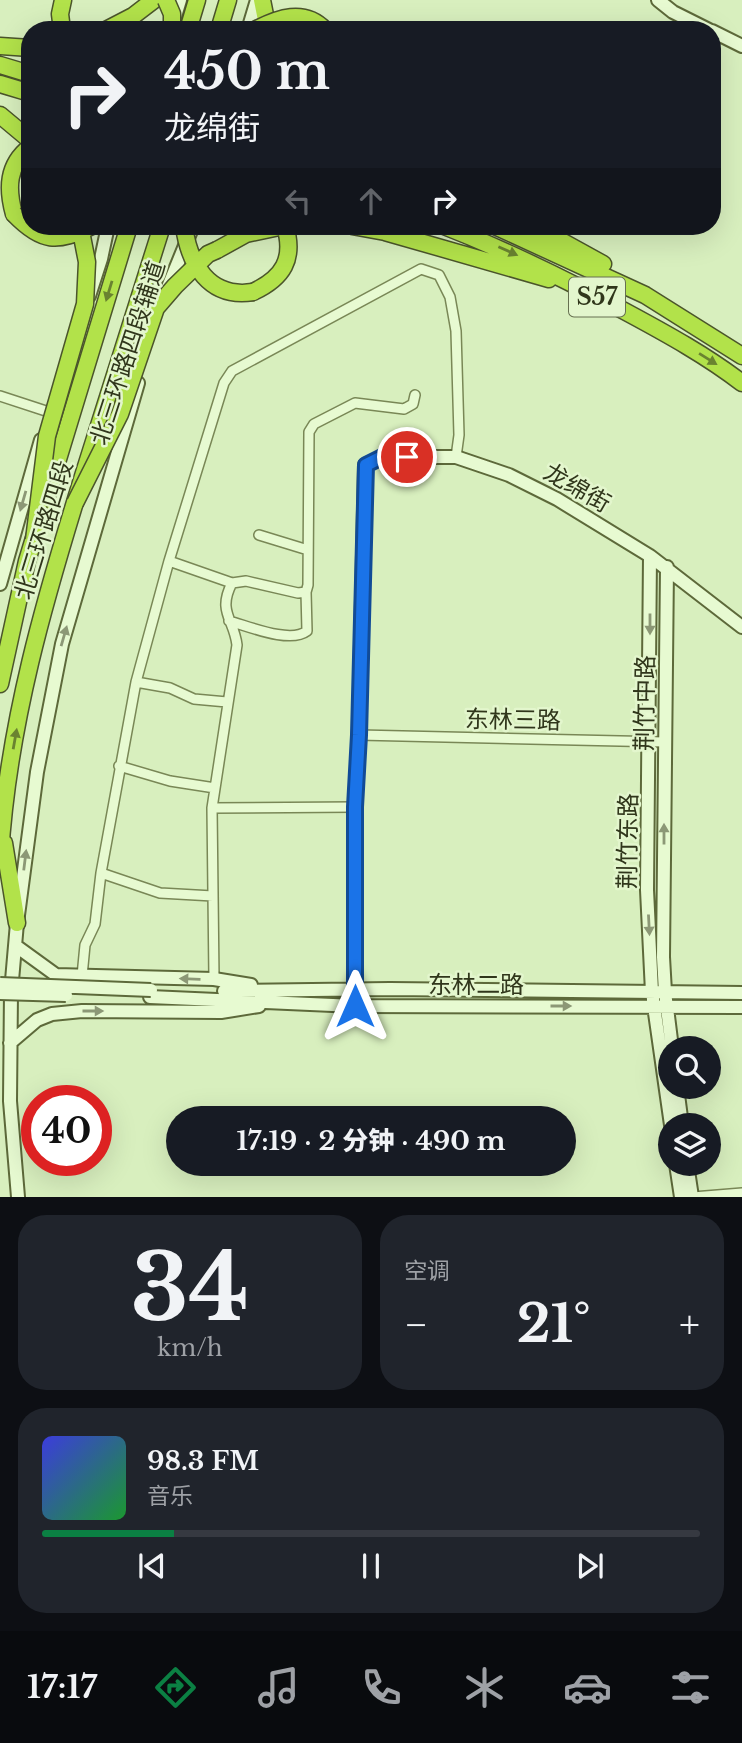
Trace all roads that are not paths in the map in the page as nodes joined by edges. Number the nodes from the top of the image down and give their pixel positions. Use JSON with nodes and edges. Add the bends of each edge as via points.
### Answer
{"nodes":[{"id":1,"x":63,"y":0,"type":"edge"},
{"id":2,"x":154,"y":0,"type":"edge"},
{"id":3,"x":166,"y":0,"type":"edge"},
{"id":4,"x":180,"y":0,"type":"edge"},
{"id":5,"x":197,"y":0,"type":"edge"},
{"id":6,"x":228,"y":0,"type":"edge"},
{"id":7,"x":257,"y":0,"type":"edge"},
{"id":8,"x":262,"y":0,"type":"edge"},
{"id":9,"x":658,"y":0,"type":"edge"},
{"id":10,"x":61,"y":21,"type":"edge"},
{"id":11,"x":124,"y":21,"type":"edge"},
{"id":12,"x":172,"y":21,"type":"edge"},
{"id":13,"x":174,"y":21,"type":"edge"},
{"id":14,"x":191,"y":21,"type":"edge"},
{"id":15,"x":222,"y":21,"type":"edge"},
{"id":16,"x":251,"y":21,"type":"edge"},
{"id":17,"x":266,"y":21,"type":"edge"},
{"id":18,"x":277,"y":21,"type":"edge"},
{"id":19,"x":306,"y":21,"type":"edge"},
{"id":20,"x":691,"y":21,"type":"edge"},
{"id":21,"x":721,"y":36,"type":"edge"},
{"id":22,"x":0,"y":46,"type":"edge"},
{"id":23,"x":742,"y":46,"type":"edge"},
{"id":24,"x":21,"y":47,"type":"edge"},
{"id":25,"x":0,"y":65,"type":"edge"},
{"id":26,"x":21,"y":71,"type":"edge"},
{"id":27,"x":0,"y":84,"type":"edge"},
{"id":28,"x":21,"y":90,"type":"edge"},
{"id":29,"x":0,"y":115,"type":"edge"},
{"id":30,"x":21,"y":132,"type":"edge"},
{"id":31,"x":21,"y":158,"type":"edge"},
{"id":32,"x":21,"y":221,"type":"edge"},
{"id":33,"x":43,"y":235,"type":"edge"},
{"id":34,"x":72,"y":235,"type":"edge"},
{"id":35,"x":82,"y":235,"type":"edge"},
{"id":36,"x":106,"y":235,"type":"edge"},
{"id":37,"x":126,"y":235,"type":"edge"},
{"id":38,"x":159,"y":235,"type":"edge"},
{"id":39,"x":185,"y":235,"type":"edge"},
{"id":40,"x":189,"y":235,"type":"edge"},
{"id":41,"x":243,"y":235,"type":"edge"},
{"id":42,"x":287,"y":235,"type":"edge"},
{"id":43,"x":394,"y":235,"type":"edge"},
{"id":44,"x":467,"y":235,"type":"edge"},
{"id":45,"x":515,"y":235,"type":"edge"},
{"id":46,"x":550,"y":235,"type":"edge"},
{"id":47,"x":585,"y":290,"type":"junction"},
{"id":48,"x":645,"y":295,"type":"junction"},
{"id":49,"x":742,"y":356,"type":"edge"},
{"id":50,"x":742,"y":383,"type":"edge"},
{"id":51,"x":415,"y":395,"type":"dead end"},
{"id":52,"x":0,"y":396,"type":"edge"},
{"id":53,"x":49,"y":412,"type":"junction"},
{"id":54,"x":456,"y":457,"type":"junction"},
{"id":55,"x":75,"y":503,"type":"junction"},
{"id":56,"x":259,"y":535,"type":"dead end"},
{"id":57,"x":34,"y":540,"type":"junction"},
{"id":58,"x":308,"y":550,"type":"junction"},
{"id":59,"x":650,"y":556,"type":"junction"},
{"id":60,"x":169,"y":561,"type":"junction"},
{"id":61,"x":667,"y":567,"type":"junction"},
{"id":62,"x":232,"y":583,"type":"junction"},
{"id":63,"x":0,"y":584,"type":"edge"},
{"id":64,"x":306,"y":592,"type":"junction"},
{"id":65,"x":229,"y":621,"type":"junction"},
{"id":66,"x":742,"y":627,"type":"edge"},
{"id":67,"x":136,"y":682,"type":"junction"},
{"id":68,"x":0,"y":684,"type":"edge"},
{"id":69,"x":227,"y":702,"type":"junction"},
{"id":70,"x":359,"y":735,"type":"junction"},
{"id":71,"x":650,"y":742,"type":"junction"},
{"id":72,"x":665,"y":742,"type":"junction"},
{"id":73,"x":119,"y":766,"type":"junction"},
{"id":74,"x":215,"y":788,"type":"junction"},
{"id":75,"x":355,"y":807,"type":"junction"},
{"id":76,"x":212,"y":808,"type":"junction"},
{"id":77,"x":2,"y":827,"type":"junction"},
{"id":78,"x":0,"y":855,"type":"edge"},
{"id":79,"x":101,"y":873,"type":"junction"},
{"id":80,"x":214,"y":896,"type":"junction"},
{"id":81,"x":17,"y":923,"type":"junction"},
{"id":82,"x":16,"y":946,"type":"junction"},
{"id":83,"x":56,"y":975,"type":"junction"},
{"id":84,"x":82,"y":976,"type":"junction"},
{"id":85,"x":214,"y":979,"type":"junction"},
{"id":86,"x":0,"y":984,"type":"edge"},
{"id":87,"x":355,"y":989,"type":"junction"},
{"id":88,"x":658,"y":992,"type":"junction"},
{"id":89,"x":0,"y":993,"type":"edge"},
{"id":90,"x":150,"y":993,"type":"junction"},
{"id":91,"x":742,"y":993,"type":"edge"},
{"id":92,"x":284,"y":996,"type":"junction"},
{"id":93,"x":355,"y":1006,"type":"junction"},
{"id":94,"x":660,"y":1006,"type":"junction"},
{"id":95,"x":742,"y":1007,"type":"edge"},
{"id":96,"x":52,"y":1014,"type":"junction"},
{"id":97,"x":669,"y":1036,"type":"edge"},
{"id":98,"x":10,"y":1043,"type":"junction"},
{"id":99,"x":670,"y":1113,"type":"edge"},
{"id":100,"x":678,"y":1176,"type":"edge"},
{"id":101,"x":689,"y":1176,"type":"edge"},
{"id":102,"x":742,"y":1194,"type":"edge"},
{"id":103,"x":18,"y":1197,"type":"edge"},
{"id":104,"x":681,"y":1197,"type":"edge"},
{"id":105,"x":692,"y":1197,"type":"edge"}],
"edges":[{"from":1,"to":10,"type":"highway"},
{"from":2,"to":11,"type":"highway"},
{"from":3,"to":12,"type":"highway","bridge":true},
{"from":4,"to":13,"type":"main road"},
{"from":5,"to":14,"type":"highway"},
{"from":6,"to":15,"type":"highway"},
{"from":7,"to":16,"type":"main road"},
{"from":8,"to":17,"type":"highway"},
{"from":9,"to":20,"type":"main road"},
{"from":18,"to":19,"type":"highway","bridge":true,"via":[[289,16]]},
{"from":21,"to":23,"type":"main road"},
{"from":22,"to":24,"type":"highway"},
{"from":25,"to":26,"type":"highway"},
{"from":27,"to":28,"type":"highway"},
{"from":29,"to":30,"type":"highway"},
{"from":31,"to":32,"type":"highway","bridge":true,"via":[[9,178],[9,198]]},
{"from":33,"to":34,"type":"highway","bridge":true},
{"from":35,"to":57,"type":"highway","bridge":true,"via":[[87,262],[85,304],[47,436]]},
{"from":36,"to":53,"type":"main road"},
{"from":37,"to":57,"type":"highway","name":"北三环路四段","one_way":true,"bridge":true},
{"from":38,"to":55,"type":"highway","name":"北三环路四段","bridge":true},
{"from":39,"to":42,"type":"highway","bridge":true,"via":[[204,279],[238,294],[267,285],[281,272],[289,255]]},
{"from":81,"to":40,"type":"main road","name":"北三环路四段辅道","one_way":true,"via":[[37,772],[62,644],[166,293]]},
{"from":41,"to":55,"type":"highway","bridge":true,"via":[[208,254],[156,309],[120,414]]},
{"from":43,"to":47,"type":"highway"},
{"from":44,"to":47,"type":"highway","number":"S57","one_way":true},
{"from":45,"to":48,"type":"highway","number":"S57"},
{"from":46,"to":48,"type":"highway"},
{"from":47,"to":50,"type":"highway","number":"S57","one_way":true,"via":[[673,338]]},
{"from":48,"to":49,"type":"highway","number":"S57"},
{"from":51,"to":58,"type":"street","via":[[413,404],[404,409],[355,403],[314,424],[309,432]]},
{"from":52,"to":53,"type":"street"},
{"from":53,"to":63,"type":"main road","one_way":true},
{"from":54,"to":59,"type":"main road","name":"龙绵街","via":[[557,499]]},
{"from":54,"to":60,"type":"street","via":[[456,344],[450,297],[439,275],[421,269],[232,371],[223,383]]},
{"from":54,"to":70,"type":"main road","name":"龙绵街","via":[[382,457],[366,465]]},
{"from":77,"to":55,"type":"highway","name":"北三环路四段","one_way":true,"via":[[29,668]]},
{"from":56,"to":58,"type":"street"},
{"from":57,"to":68,"type":"highway","name":"北三环路四段"},
{"from":58,"to":64,"type":"street"},
{"from":59,"to":61,"type":"main road","name":"龙绵街"},
{"from":59,"to":71,"type":"main road","name":"荆竹东路","one_way":true},
{"from":60,"to":62,"type":"street"},
{"from":60,"to":67,"type":"street"},
{"from":61,"to":66,"type":"main road","name":"龙绵街"},
{"from":61,"to":72,"type":"main road","name":"荆竹中路"},
{"from":62,"to":64,"type":"street","via":[[246,581]]},
{"from":62,"to":65,"type":"street","via":[[226,611]]},
{"from":64,"to":65,"type":"street","via":[[306,631],[300,636]]},
{"from":65,"to":69,"type":"street","via":[[237,645]]},
{"from":67,"to":69,"type":"street"},
{"from":67,"to":73,"type":"street"},
{"from":69,"to":74,"type":"street"},
{"from":70,"to":71,"type":"street","name":"东林三路"},
{"from":70,"to":75,"type":"main road"},
{"from":71,"to":72,"type":"street","name":"东林三路"},
{"from":71,"to":88,"type":"main road","name":"荆竹东路","one_way":true,"via":[[648,890]]},
{"from":88,"to":72,"type":"main road","name":"荆竹中路","one_way":true},
{"from":73,"to":74,"type":"street","via":[[170,782]]},
{"from":73,"to":79,"type":"street"},
{"from":74,"to":76,"type":"street"},
{"from":75,"to":76,"type":"street"},
{"from":75,"to":87,"type":"main road"},
{"from":76,"to":80,"type":"street"},
{"from":77,"to":78,"type":"highway","name":"北三环路四段"},
{"from":77,"to":81,"type":"highway"},
{"from":79,"to":80,"type":"street","via":[[160,893]]},
{"from":79,"to":84,"type":"street"},
{"from":80,"to":85,"type":"street"},
{"from":81,"to":82,"type":"main road","name":"北三环路四段辅道"},
{"from":82,"to":83,"type":"main road"},
{"from":82,"to":98,"type":"main road","name":"北三环路四段辅道"},
{"from":83,"to":84,"type":"main road"},
{"from":83,"to":96,"type":"main road","via":[[43,991],[44,1007]]},
{"from":85,"to":84,"type":"main road","one_way":true},
{"from":85,"to":92,"type":"main road"},
{"from":86,"to":90,"type":"main road","name":"东林二路","bridge":true},
{"from":87,"to":88,"type":"main road","name":"东林二路"},
{"from":87,"to":92,"type":"main road","name":"东林二路"},
{"from":87,"to":93,"type":"main road"},
{"from":88,"to":91,"type":"main road","name":"东林二路"},
{"from":88,"to":94,"type":"main road","name":"荆竹东路"},
{"from":89,"to":90,"type":"main road","name":"东林二路","bridge":true},
{"from":90,"to":92,"type":"main road","name":"东林二路"},
{"from":92,"to":93,"type":"main road","name":"东林二路"},
{"from":96,"to":92,"type":"main road","one_way":true,"via":[[221,1012]]},
{"from":93,"to":94,"type":"main road","name":"东林二路","one_way":true},
{"from":94,"to":95,"type":"main road","name":"东林二路"},
{"from":94,"to":97,"type":"main road"},
{"from":94,"to":99,"type":"main road","name":"荆竹东路"},
{"from":96,"to":98,"type":"main road","via":[[37,1020]]},
{"from":98,"to":103,"type":"main road","name":"北三环路四段辅道"},
{"from":100,"to":104,"type":"main road"},
{"from":101,"to":105,"type":"main road"},
{"from":102,"to":105,"type":"street"}]}
